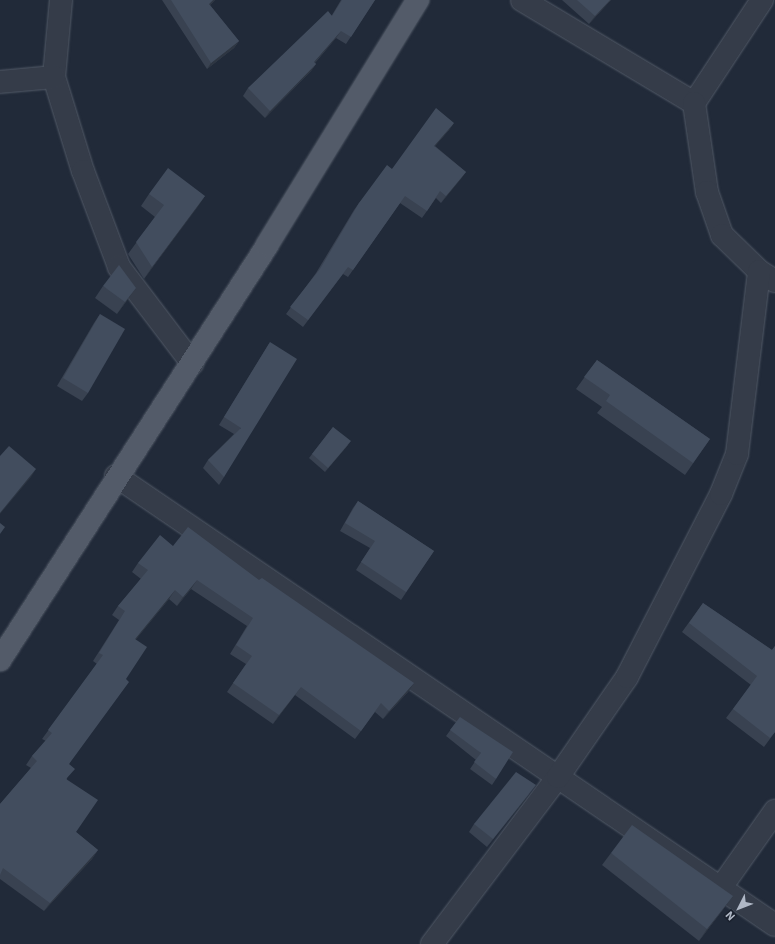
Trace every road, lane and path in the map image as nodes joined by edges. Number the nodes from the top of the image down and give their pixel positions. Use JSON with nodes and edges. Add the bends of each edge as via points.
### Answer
{"nodes":[{"id":1,"x":60,"y":0,"type":"edge"},
{"id":2,"x":418,"y":0,"type":"edge"},
{"id":3,"x":522,"y":0,"type":"edge"},
{"id":4,"x":765,"y":6,"type":"edge"},
{"id":5,"x":54,"y":77,"type":"junction"},
{"id":6,"x":0,"y":82,"type":"edge"},
{"id":7,"x":694,"y":103,"type":"junction"},
{"id":8,"x":767,"y":276,"type":"edge"},
{"id":9,"x":192,"y":363,"type":"junction"},
{"id":10,"x":116,"y":476,"type":"junction"},
{"id":11,"x":2,"y":654,"type":"edge"},
{"id":12,"x":558,"y":777,"type":"junction"},
{"id":13,"x":775,"y":810,"type":"edge"},
{"id":14,"x":722,"y":886,"type":"junction"},
{"id":15,"x":775,"y":925,"type":"edge"},
{"id":16,"x":432,"y":944,"type":"edge"}],
"edges":[{"from":1,"to":5,"type":"street"},
{"from":2,"to":9,"type":"main road"},
{"from":3,"to":7,"type":"street"},
{"from":4,"to":7,"type":"street"},
{"from":5,"to":6,"type":"street"},
{"from":5,"to":9,"type":"street","via":[[83,171],[118,267]]},
{"from":7,"to":8,"type":"street","via":[[707,192],[722,235]]},
{"from":8,"to":12,"type":"street","via":[[737,454],[724,487],[627,677]]},
{"from":9,"to":10,"type":"main road"},
{"from":10,"to":11,"type":"main road"},
{"from":10,"to":12,"type":"street"},
{"from":12,"to":14,"type":"street"},
{"from":12,"to":16,"type":"street"},
{"from":13,"to":14,"type":"street"},
{"from":14,"to":15,"type":"street"}]}
